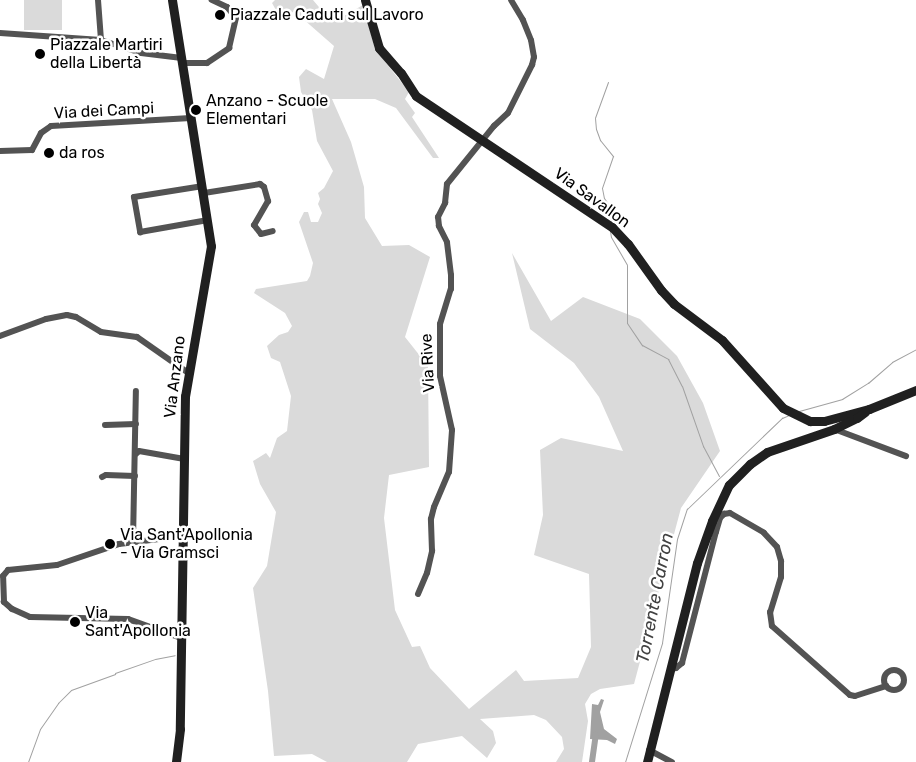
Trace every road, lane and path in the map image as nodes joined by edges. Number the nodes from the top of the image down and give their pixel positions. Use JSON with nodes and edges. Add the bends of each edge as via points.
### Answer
{"nodes":[{"id":1,"x":98,"y":0,"type":"edge"},
{"id":2,"x":172,"y":0,"type":"edge"},
{"id":3,"x":212,"y":0,"type":"edge"},
{"id":4,"x":365,"y":0,"type":"edge"},
{"id":5,"x":511,"y":0,"type":"edge"},
{"id":6,"x":0,"y":33,"type":"edge"},
{"id":7,"x":101,"y":40,"type":"junction"},
{"id":8,"x":182,"y":60,"type":"junction"},
{"id":9,"x":191,"y":118,"type":"junction"},
{"id":10,"x":482,"y":141,"type":"junction"},
{"id":11,"x":0,"y":151,"type":"edge"},
{"id":12,"x":203,"y":189,"type":"junction"},
{"id":13,"x":208,"y":220,"type":"junction"},
{"id":14,"x":273,"y":231,"type":"dead end"},
{"id":15,"x":0,"y":336,"type":"edge"},
{"id":16,"x":188,"y":372,"type":"junction"},
{"id":17,"x":916,"y":390,"type":"edge"},
{"id":18,"x":136,"y":391,"type":"dead end"},
{"id":19,"x":869,"y":409,"type":"junction"},
{"id":20,"x":136,"y":424,"type":"junction"},
{"id":21,"x":105,"y":425,"type":"dead end"},
{"id":22,"x":834,"y":429,"type":"junction"},
{"id":23,"x":136,"y":454,"type":"junction"},
{"id":24,"x":906,"y":456,"type":"dead end"},
{"id":25,"x":184,"y":459,"type":"junction"},
{"id":26,"x":135,"y":476,"type":"junction"},
{"id":27,"x":102,"y":477,"type":"dead end"},
{"id":28,"x":712,"y":530,"type":"junction"},
{"id":29,"x":183,"y":536,"type":"junction"},
{"id":30,"x":133,"y":541,"type":"junction"},
{"id":31,"x":2,"y":571,"type":"edge"},
{"id":32,"x":418,"y":594,"type":"dead end"},
{"id":33,"x":2,"y":603,"type":"edge"},
{"id":34,"x":181,"y":638,"type":"junction"},
{"id":35,"x":886,"y":686,"type":"dead end"},
{"id":36,"x":649,"y":750,"type":"junction"},
{"id":37,"x":176,"y":762,"type":"edge"},
{"id":38,"x":647,"y":762,"type":"edge"},
{"id":39,"x":672,"y":762,"type":"edge"}],
"edges":[{"from":1,"to":7,"type":"street"},
{"from":2,"to":8,"type":"main road","name":"Via Anzano"},
{"from":3,"to":8,"type":"street","via":[[227,7],[236,18],[229,48],[207,63]]},
{"from":4,"to":10,"type":"main road","name":"Via Savallon","via":[[379,48],[416,96]]},
{"from":5,"to":10,"type":"street","name":"Via Rive","via":[[523,20],[534,57],[508,113]]},
{"from":6,"to":7,"type":"street"},
{"from":7,"to":8,"type":"street","via":[[141,54]]},
{"from":8,"to":9,"type":"main road","name":"Via Anzano"},
{"from":9,"to":11,"type":"street","name":"Via dei Campi","via":[[51,126],[41,133],[32,150]]},
{"from":9,"to":12,"type":"main road","name":"Via Anzano"},
{"from":10,"to":19,"type":"main road","name":"Via Savallon","via":[[610,226],[674,304],[722,340],[782,408],[810,421],[824,421]]},
{"from":10,"to":32,"type":"street","name":"Via Rive","via":[[447,184],[438,217],[447,242],[451,275],[449,298],[440,324],[440,376],[452,430],[449,472],[434,507],[432,550]]},
{"from":12,"to":13,"type":"main road","name":"Via Anzano"},
{"from":12,"to":13,"type":"street","via":[[134,197],[140,232]]},
{"from":12,"to":14,"type":"street","via":[[264,186],[268,202],[254,225],[261,234]]},
{"from":13,"to":16,"type":"main road","name":"Via Anzano","via":[[211,257]]},
{"from":15,"to":16,"type":"street","via":[[67,315],[101,332],[137,338]]},
{"from":16,"to":25,"type":"main road","name":"Via Anzano"},
{"from":17,"to":19,"type":"main road"},
{"from":18,"to":20,"type":"street"},
{"from":19,"to":22,"type":"main road"},
{"from":20,"to":21,"type":"street"},
{"from":20,"to":23,"type":"street"},
{"from":22,"to":24,"type":"street"},
{"from":22,"to":28,"type":"main road","via":[[767,452],[750,464],[729,485]]},
{"from":23,"to":25,"type":"street","via":[[139,451]]},
{"from":23,"to":26,"type":"street"},
{"from":25,"to":29,"type":"main road","name":"Via Anzano"},
{"from":26,"to":27,"type":"street"},
{"from":26,"to":30,"type":"street"},
{"from":28,"to":35,"type":"street","via":[[724,514],[730,513],[764,533],[777,547],[781,560],[781,577],[770,612],[772,626],[850,695]]},
{"from":28,"to":36,"type":"main road","via":[[697,563]]},
{"from":29,"to":30,"type":"street"},
{"from":29,"to":34,"type":"main road","name":"Via Anzano"},
{"from":30,"to":31,"type":"street","via":[[57,565]]},
{"from":31,"to":33,"type":"street"},
{"from":33,"to":34,"type":"street","via":[[36,619],[128,619]]},
{"from":34,"to":37,"type":"main road","name":"Via Anzano","via":[[180,728]]},
{"from":36,"to":38,"type":"main road"},
{"from":36,"to":39,"type":"street"}]}
